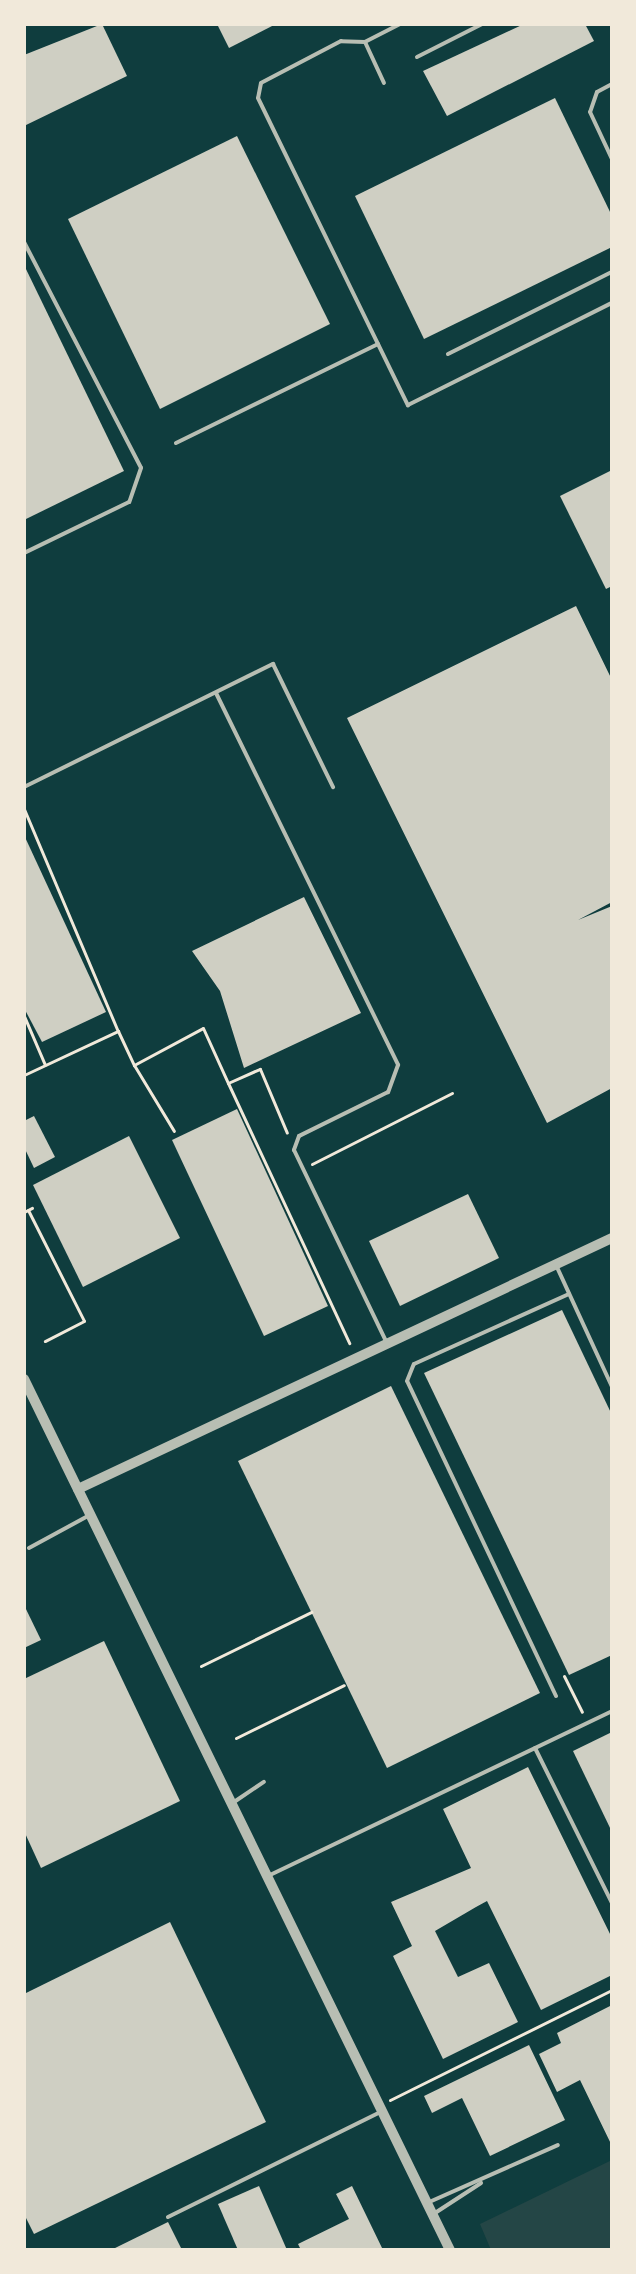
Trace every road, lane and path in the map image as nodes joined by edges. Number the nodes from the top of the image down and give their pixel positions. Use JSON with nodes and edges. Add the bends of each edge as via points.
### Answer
{"nodes":[{"id":1,"x":400,"y":24,"type":"edge"},
{"id":2,"x":482,"y":24,"type":"edge"},
{"id":3,"x":365,"y":42,"type":"junction"},
{"id":4,"x":417,"y":57,"type":"dead end"},
{"id":5,"x":384,"y":83,"type":"dead end"},
{"id":6,"x":612,"y":84,"type":"edge"},
{"id":7,"x":612,"y":159,"type":"edge"},
{"id":8,"x":24,"y":242,"type":"edge"},
{"id":9,"x":612,"y":272,"type":"edge"},
{"id":10,"x":612,"y":303,"type":"edge"},
{"id":11,"x":378,"y":344,"type":"junction"},
{"id":12,"x":448,"y":354,"type":"dead end"},
{"id":13,"x":176,"y":443,"type":"dead end"},
{"id":14,"x":24,"y":553,"type":"edge"},
{"id":15,"x":216,"y":693,"type":"junction"},
{"id":16,"x":24,"y":787,"type":"edge"},
{"id":17,"x":333,"y":787,"type":"dead end"},
{"id":18,"x":24,"y":809,"type":"edge"},
{"id":19,"x":24,"y":1016,"type":"edge"},
{"id":20,"x":118,"y":1031,"type":"junction"},
{"id":21,"x":45,"y":1065,"type":"junction"},
{"id":22,"x":134,"y":1065,"type":"junction"},
{"id":23,"x":24,"y":1075,"type":"edge"},
{"id":24,"x":228,"y":1083,"type":"junction"},
{"id":25,"x":452,"y":1093,"type":"dead end"},
{"id":26,"x":174,"y":1131,"type":"dead end"},
{"id":27,"x":294,"y":1150,"type":"junction"},
{"id":28,"x":301,"y":1169,"type":"junction"},
{"id":29,"x":28,"y":1210,"type":"edge"},
{"id":30,"x":612,"y":1238,"type":"edge"},
{"id":31,"x":555,"y":1264,"type":"junction"},
{"id":32,"x":569,"y":1294,"type":"junction"},
{"id":33,"x":45,"y":1341,"type":"dead end"},
{"id":34,"x":349,"y":1343,"type":"dead end"},
{"id":35,"x":387,"y":1343,"type":"junction"},
{"id":36,"x":24,"y":1379,"type":"edge"},
{"id":37,"x":612,"y":1386,"type":"edge"},
{"id":38,"x":78,"y":1489,"type":"junction"},
{"id":39,"x":91,"y":1515,"type":"junction"},
{"id":40,"x":29,"y":1548,"type":"dead end"},
{"id":41,"x":311,"y":1612,"type":"dead end"},
{"id":42,"x":201,"y":1666,"type":"dead end"},
{"id":43,"x":564,"y":1676,"type":"dead end"},
{"id":44,"x":344,"y":1685,"type":"dead end"},
{"id":45,"x":556,"y":1696,"type":"dead end"},
{"id":46,"x":578,"y":1704,"type":"dead end"},
{"id":47,"x":612,"y":1711,"type":"edge"},
{"id":48,"x":236,"y":1738,"type":"dead end"},
{"id":49,"x":535,"y":1748,"type":"junction"},
{"id":50,"x":264,"y":1782,"type":"dead end"},
{"id":51,"x":260,"y":1789,"type":"junction"},
{"id":52,"x":268,"y":1791,"type":"dead end"},
{"id":53,"x":232,"y":1803,"type":"junction"},
{"id":54,"x":268,"y":1876,"type":"junction"},
{"id":55,"x":612,"y":1903,"type":"edge"},
{"id":56,"x":612,"y":1990,"type":"edge"},
{"id":57,"x":381,"y":2108,"type":"junction"},
{"id":58,"x":558,"y":2145,"type":"dead end"},
{"id":59,"x":481,"y":2183,"type":"junction"},
{"id":60,"x":427,"y":2203,"type":"junction"},
{"id":61,"x":433,"y":2214,"type":"junction"},
{"id":62,"x":168,"y":2217,"type":"dead end"},
{"id":63,"x":450,"y":2250,"type":"edge"}],
"edges":[{"from":1,"to":3,"type":"lane"},
{"from":2,"to":4,"type":"lane"},
{"from":3,"to":5,"type":"lane"},
{"from":3,"to":11,"type":"lane","via":[[341,41],[261,83],[258,98]]},
{"from":6,"to":7,"type":"lane","via":[[597,92],[590,112]]},
{"from":8,"to":14,"type":"lane","via":[[141,468],[129,502]]},
{"from":9,"to":12,"type":"lane"},
{"from":10,"to":11,"type":"lane","via":[[408,405]]},
{"from":11,"to":13,"type":"lane"},
{"from":15,"to":16,"type":"lane"},
{"from":15,"to":17,"type":"lane","via":[[273,664]]},
{"from":15,"to":27,"type":"lane","via":[[398,1065],[388,1092],[299,1136]]},
{"from":18,"to":20,"type":"path"},
{"from":19,"to":21,"type":"path"},
{"from":20,"to":21,"type":"path"},
{"from":20,"to":22,"type":"path"},
{"from":21,"to":23,"type":"path"},
{"from":22,"to":24,"type":"path","via":[[203,1028]]},
{"from":22,"to":26,"type":"path"},
{"from":24,"to":27,"type":"path","via":[[260,1069]]},
{"from":24,"to":34,"type":"path"},
{"from":25,"to":28,"type":"path"},
{"from":27,"to":28,"type":"lane"},
{"from":28,"to":35,"type":"lane"},
{"from":29,"to":33,"type":"path","via":[[84,1321]]},
{"from":30,"to":31,"type":"street"},
{"from":31,"to":32,"type":"lane"},
{"from":31,"to":35,"type":"street"},
{"from":32,"to":37,"type":"lane"},
{"from":32,"to":45,"type":"lane","via":[[414,1364],[407,1381]]},
{"from":35,"to":38,"type":"street"},
{"from":36,"to":38,"type":"street"},
{"from":38,"to":39,"type":"street"},
{"from":39,"to":40,"type":"lane"},
{"from":39,"to":53,"type":"street"},
{"from":41,"to":42,"type":"path"},
{"from":43,"to":46,"type":"path"},
{"from":44,"to":48,"type":"path"},
{"from":47,"to":49,"type":"lane"},
{"from":49,"to":54,"type":"lane"},
{"from":49,"to":55,"type":"lane"},
{"from":50,"to":51,"type":"lane"},
{"from":51,"to":52,"type":"lane"},
{"from":51,"to":53,"type":"lane"},
{"from":53,"to":54,"type":"street"},
{"from":54,"to":57,"type":"street"},
{"from":56,"to":57,"type":"path"},
{"from":57,"to":60,"type":"street"},
{"from":57,"to":62,"type":"lane"},
{"from":58,"to":59,"type":"lane"},
{"from":59,"to":60,"type":"lane"},
{"from":59,"to":61,"type":"lane"},
{"from":60,"to":61,"type":"street"},
{"from":61,"to":63,"type":"street"}]}
